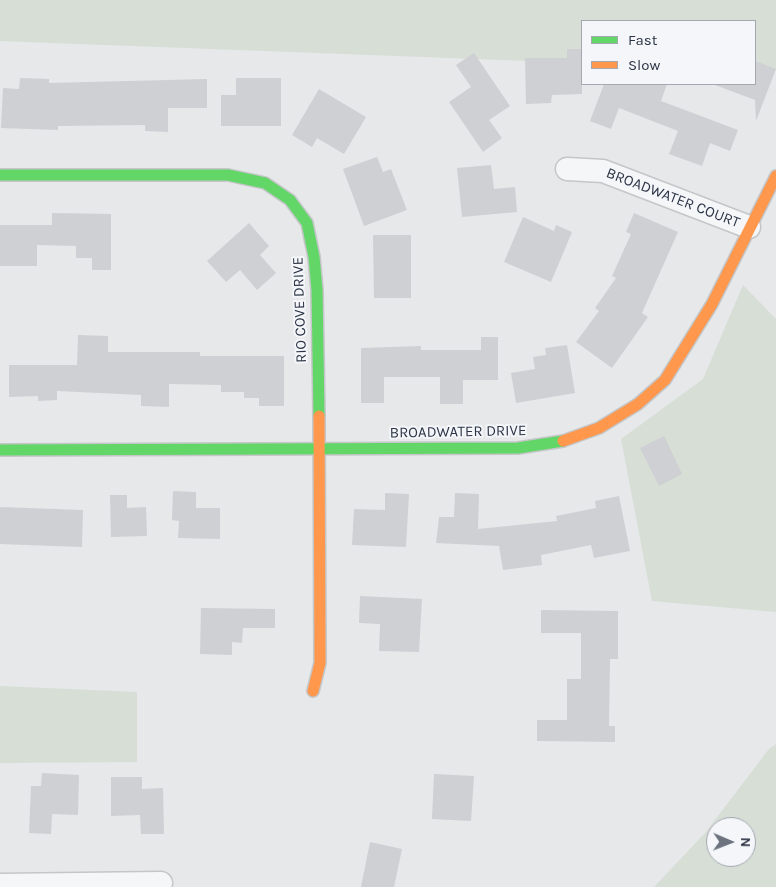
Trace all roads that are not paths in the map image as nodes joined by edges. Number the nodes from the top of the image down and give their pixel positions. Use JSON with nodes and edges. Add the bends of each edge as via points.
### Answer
{"nodes":[{"id":1,"x":567,"y":170,"type":"dead end"},
{"id":2,"x":0,"y":175,"type":"edge"},
{"id":3,"x":776,"y":176,"type":"edge"},
{"id":4,"x":749,"y":227,"type":"junction"},
{"id":5,"x":319,"y":448,"type":"junction"},
{"id":6,"x":0,"y":450,"type":"edge"},
{"id":7,"x":313,"y":691,"type":"dead end"},
{"id":8,"x":161,"y":883,"type":"dead end"},
{"id":9,"x":0,"y":885,"type":"edge"}],
"edges":[{"from":1,"to":4,"type":"street","name":"BROADWATER COURT","via":[[602,171]]},
{"from":2,"to":5,"type":"street","name":"RIO COVE DRIVE","via":[[228,175],[265,183],[290,200],[307,223],[314,257]]},
{"from":3,"to":4,"type":"street","name":"BROADWATER DRIVE"},
{"from":4,"to":5,"type":"street","name":"BROADWATER DRIVE","via":[[712,304],[665,380],[638,404],[599,428],[559,442],[518,448]]},
{"from":5,"to":6,"type":"street","name":"BROADWATER DRIVE"},
{"from":5,"to":7,"type":"street","name":"RIO COVE DRIVE","via":[[320,663]]},
{"from":8,"to":9,"type":"street"}]}
